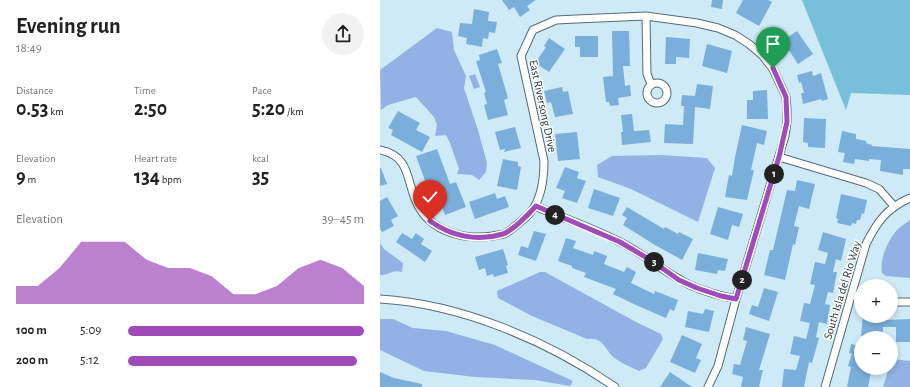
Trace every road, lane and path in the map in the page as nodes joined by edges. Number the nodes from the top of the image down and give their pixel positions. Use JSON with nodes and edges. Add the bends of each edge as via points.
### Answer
{"nodes":[{"id":1,"x":646,"y":16,"type":"junction"},
{"id":2,"x":651,"y":84,"type":"dead end"},
{"id":3,"x":380,"y":150,"type":"edge"},
{"id":4,"x":779,"y":157,"type":"junction"},
{"id":5,"x":910,"y":198,"type":"edge"},
{"id":6,"x":536,"y":206,"type":"junction"},
{"id":7,"x":894,"y":206,"type":"junction"},
{"id":8,"x":852,"y":294,"type":"joint"},
{"id":9,"x":380,"y":299,"type":"edge"},
{"id":10,"x":736,"y":299,"type":"junction"},
{"id":11,"x":898,"y":302,"type":"edge"},
{"id":12,"x":910,"y":302,"type":"edge"},
{"id":13,"x":615,"y":387,"type":"edge"},
{"id":14,"x":708,"y":387,"type":"edge"},
{"id":15,"x":825,"y":387,"type":"edge"}],
"edges":[{"from":1,"to":2,"type":"street","via":[[647,74]]},
{"from":1,"to":4,"type":"street","name":"East Riversong Drive","via":[[718,28],[735,35],[762,55],[773,68],[786,97],[787,122]]},
{"from":1,"to":6,"type":"street","name":"East Riversong Drive","via":[[556,20],[533,30],[521,56],[544,161]]},
{"from":3,"to":6,"type":"street","name":"East Riversong Drive","via":[[399,158],[420,209],[430,221],[453,234],[470,238],[504,234],[528,216]]},
{"from":4,"to":7,"type":"street","via":[[866,183],[879,190]]},
{"from":4,"to":10,"type":"street","name":"East Riversong Drive"},
{"from":5,"to":7,"type":"street","name":"South Isla del Rio Way"},
{"from":6,"to":10,"type":"street","via":[[620,242],[679,280]]},
{"from":7,"to":8,"type":"street","name":"South Isla del Rio Way","via":[[876,224],[866,244]]},
{"from":8,"to":15,"type":"street","name":"South Isla del Rio Way"},
{"from":9,"to":13,"type":"street","via":[[450,310],[504,328],[556,351]]},
{"from":10,"to":14,"type":"street","name":"East Riversong Drive","via":[[718,366]]},
{"from":11,"to":12,"type":"street"}]}
